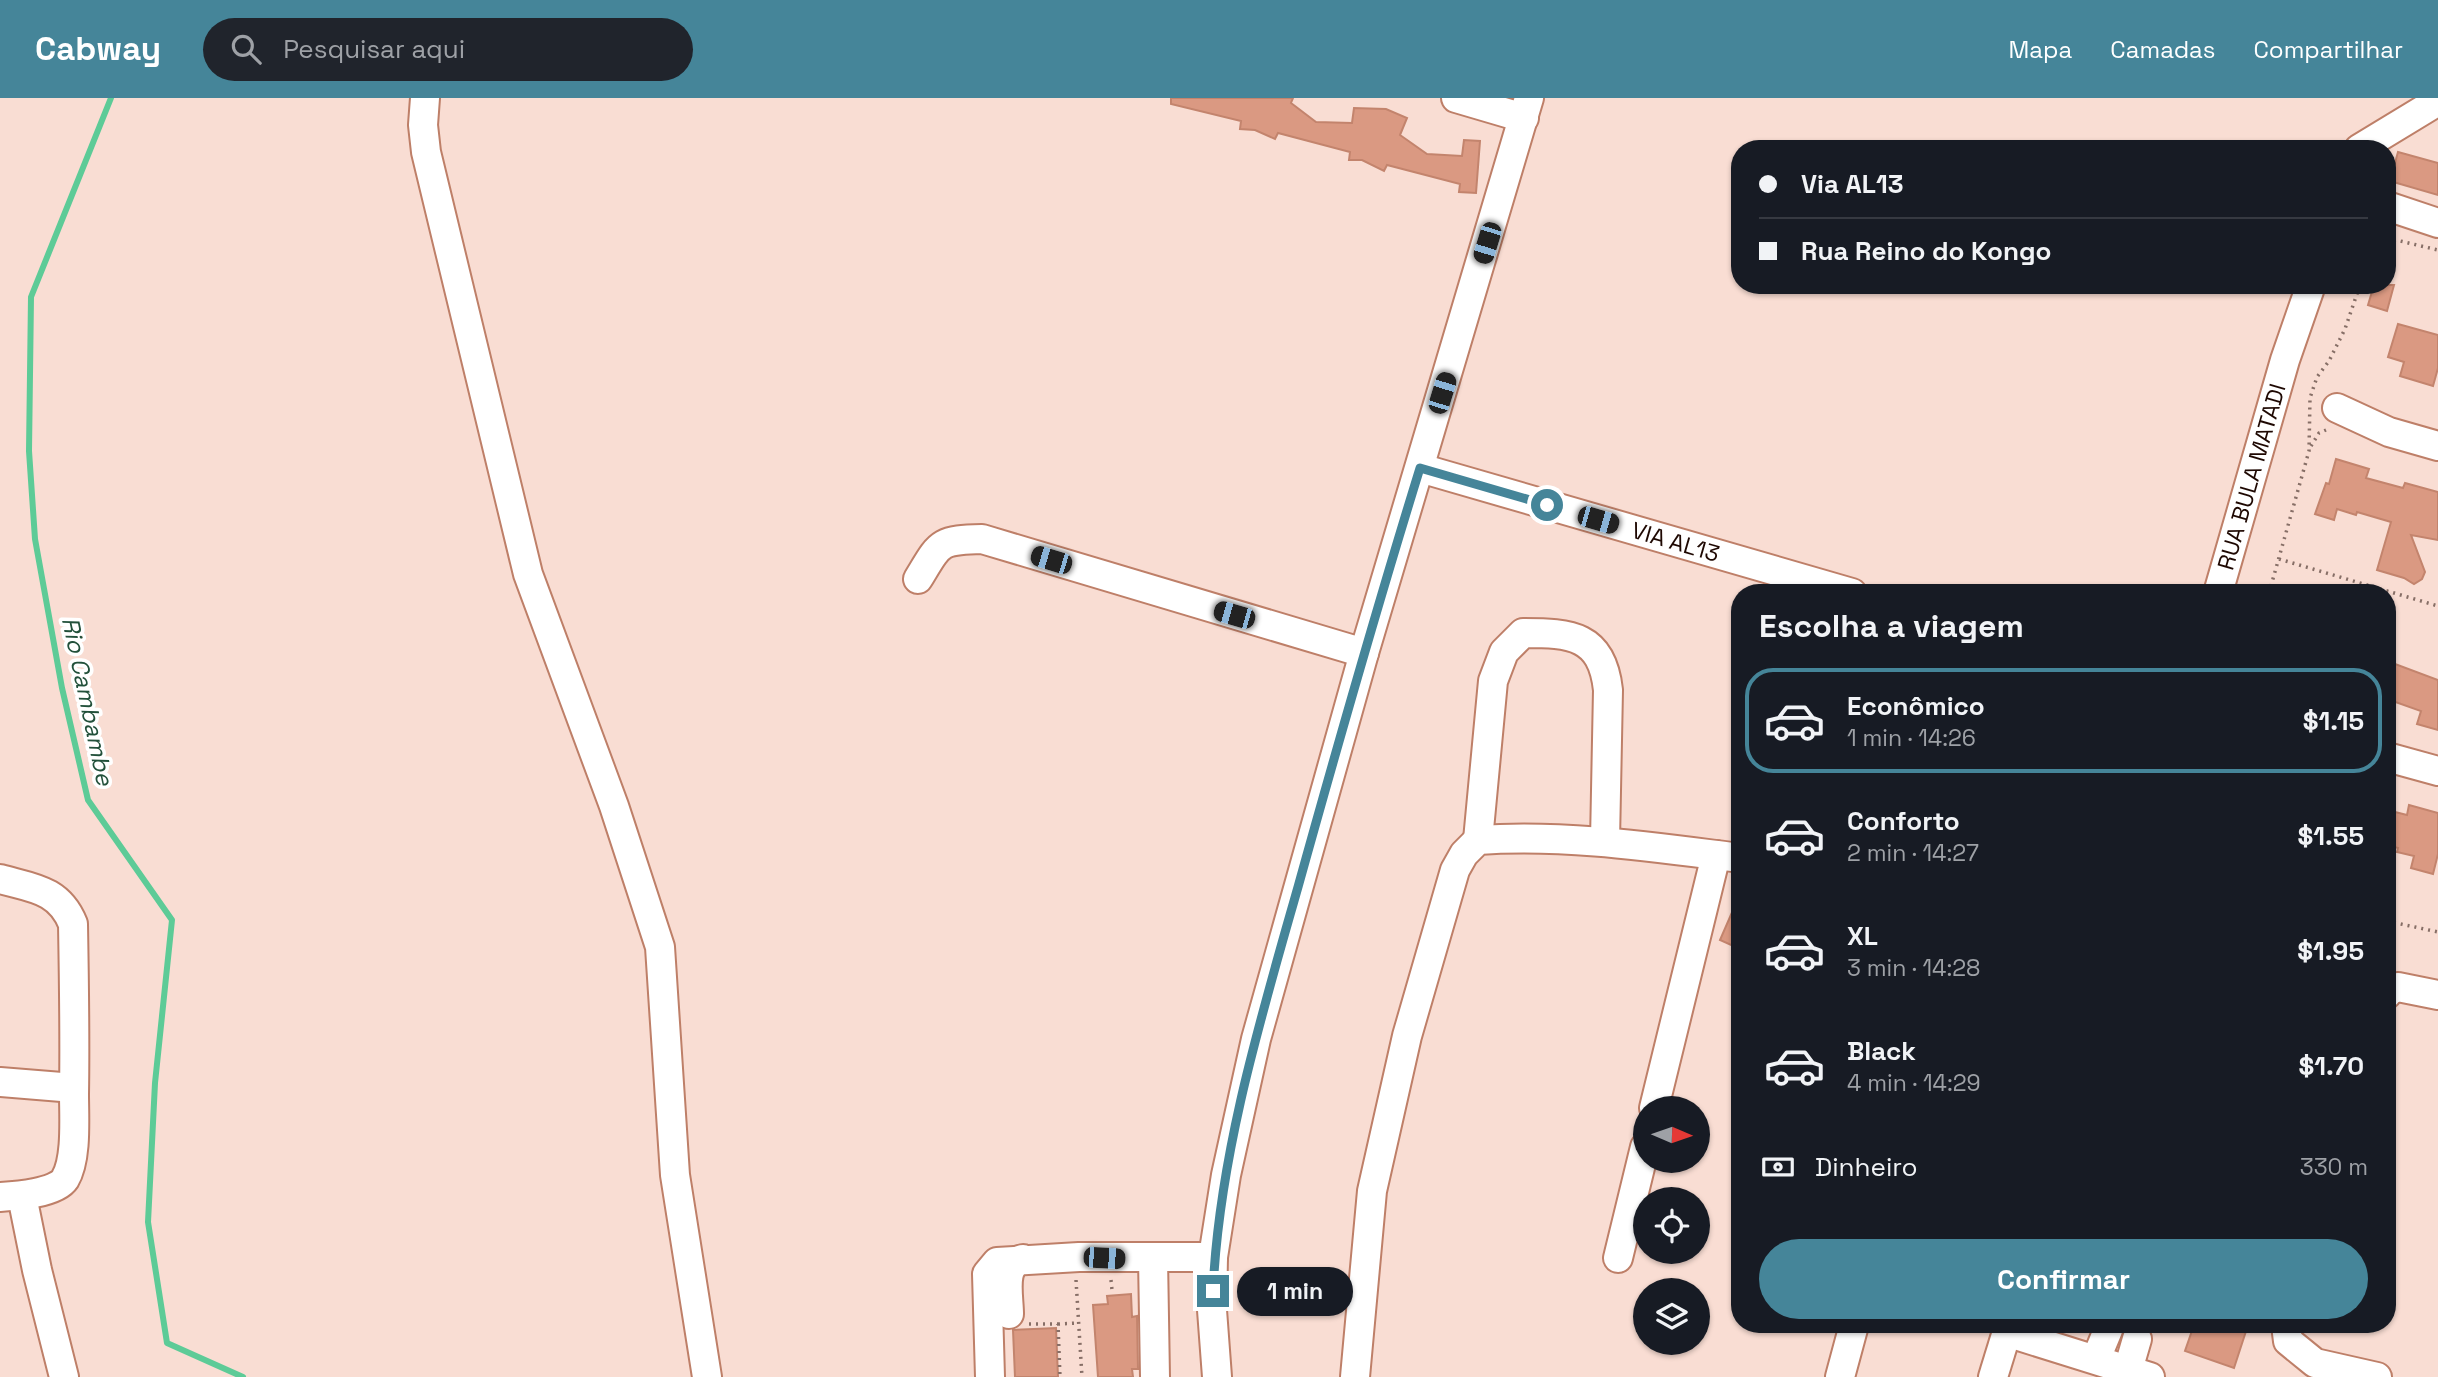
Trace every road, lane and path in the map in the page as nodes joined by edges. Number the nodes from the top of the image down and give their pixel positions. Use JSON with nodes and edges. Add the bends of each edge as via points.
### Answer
{"nodes":[{"id":1,"x":425,"y":98,"type":"edge"},
{"id":2,"x":1456,"y":98,"type":"edge"},
{"id":3,"x":2438,"y":101,"type":"edge"},
{"id":4,"x":1528,"y":103,"type":"edge"},
{"id":5,"x":2377,"y":140,"type":"edge"},
{"id":6,"x":2396,"y":211,"type":"edge"},
{"id":7,"x":2438,"y":223,"type":"edge"},
{"id":8,"x":2396,"y":240,"type":"edge"},
{"id":9,"x":2438,"y":250,"type":"edge"},
{"id":10,"x":2290,"y":294,"type":"edge"},
{"id":11,"x":2308,"y":294,"type":"edge"},
{"id":12,"x":2357,"y":294,"type":"edge"},
{"id":13,"x":2285,"y":360,"type":"junction"},
{"id":14,"x":2335,"y":419,"type":"joint"},
{"id":15,"x":2438,"y":446,"type":"edge"},
{"id":16,"x":2309,"y":451,"type":"junction"},
{"id":17,"x":1420,"y":468,"type":"junction"},
{"id":18,"x":2279,"y":559,"type":"junction"},
{"id":19,"x":918,"y":579,"type":"dead end"},
{"id":20,"x":1821,"y":584,"type":"edge"},
{"id":21,"x":2221,"y":584,"type":"edge"},
{"id":22,"x":2272,"y":584,"type":"edge"},
{"id":23,"x":2364,"y":584,"type":"edge"},
{"id":24,"x":2396,"y":594,"type":"edge"},
{"id":25,"x":2438,"y":606,"type":"edge"},
{"id":26,"x":1364,"y":653,"type":"junction"},
{"id":27,"x":2396,"y":759,"type":"edge"},
{"id":28,"x":2438,"y":771,"type":"edge"},
{"id":29,"x":1478,"y":840,"type":"junction"},
{"id":30,"x":1605,"y":841,"type":"junction"},
{"id":31,"x":1728,"y":856,"type":"edge"},
{"id":32,"x":0,"y":879,"type":"edge"},
{"id":33,"x":2396,"y":922,"type":"edge"},
{"id":34,"x":2438,"y":932,"type":"edge"},
{"id":35,"x":2396,"y":988,"type":"edge"},
{"id":36,"x":2438,"y":995,"type":"edge"},
{"id":37,"x":0,"y":1082,"type":"edge"},
{"id":38,"x":74,"y":1088,"type":"junction"},
{"id":39,"x":1658,"y":1096,"type":"edge"},
{"id":40,"x":1639,"y":1173,"type":"edge"},
{"id":41,"x":11,"y":1196,"type":"edge"},
{"id":42,"x":1213,"y":1257,"type":"junction"},
{"id":43,"x":1153,"y":1258,"type":"junction"},
{"id":44,"x":1618,"y":1258,"type":"dead end"},
{"id":45,"x":1009,"y":1266,"type":"junction"},
{"id":46,"x":1076,"y":1270,"type":"dead end"},
{"id":47,"x":1024,"y":1319,"type":"joint"},
{"id":48,"x":1078,"y":1323,"type":"junction"},
{"id":49,"x":1058,"y":1324,"type":"junction"},
{"id":50,"x":1852,"y":1333,"type":"edge"},
{"id":51,"x":2006,"y":1333,"type":"edge"},
{"id":52,"x":2019,"y":1333,"type":"edge"},
{"id":53,"x":2107,"y":1333,"type":"edge"},
{"id":54,"x":2287,"y":1333,"type":"edge"},
{"id":55,"x":2137,"y":1339,"type":"dead end"},
{"id":56,"x":2096,"y":1359,"type":"junction"},
{"id":57,"x":2139,"y":1374,"type":"edge"},
{"id":58,"x":64,"y":1377,"type":"edge"},
{"id":59,"x":707,"y":1377,"type":"edge"},
{"id":60,"x":990,"y":1377,"type":"edge"},
{"id":61,"x":1060,"y":1377,"type":"edge"},
{"id":62,"x":1082,"y":1377,"type":"edge"},
{"id":63,"x":1156,"y":1377,"type":"edge"},
{"id":64,"x":1217,"y":1377,"type":"edge"},
{"id":65,"x":1355,"y":1377,"type":"edge"},
{"id":66,"x":1840,"y":1377,"type":"edge"},
{"id":67,"x":1993,"y":1377,"type":"edge"},
{"id":68,"x":2377,"y":1377,"type":"edge"}],
"edges":[{"from":1,"to":59,"type":"street","via":[[426,152],[528,574],[614,806],[660,947],[675,1175]]},
{"from":2,"to":4,"type":"street"},
{"from":3,"to":5,"type":"street"},
{"from":4,"to":17,"type":"street"},
{"from":6,"to":7,"type":"street"},
{"from":8,"to":9,"type":"path"},
{"from":10,"to":13,"type":"street","name":"RUA BULA MATADI"},
{"from":11,"to":13,"type":"street","name":"RUA BULA MATADI"},
{"from":12,"to":16,"type":"path","via":[[2345,329],[2317,377],[2308,410]]},
{"from":13,"to":21,"type":"street","name":"RUA BULA MATADI"},
{"from":14,"to":15,"type":"street"},
{"from":14,"to":16,"type":"path","via":[[2319,433]]},
{"from":16,"to":18,"type":"path"},
{"from":17,"to":20,"type":"street","name":"VIA AL13"},
{"from":17,"to":26,"type":"street"},
{"from":18,"to":22,"type":"path"},
{"from":18,"to":23,"type":"path"},
{"from":19,"to":26,"type":"street","via":[[937,547],[982,539]]},
{"from":24,"to":25,"type":"path"},
{"from":26,"to":42,"type":"street","via":[[1255,1039]]},
{"from":27,"to":28,"type":"street"},
{"from":29,"to":30,"type":"street"},
{"from":29,"to":30,"type":"street","via":[[1493,681],[1504,652],[1524,633],[1552,633],[1579,638],[1597,653],[1606,672]]},
{"from":29,"to":65,"type":"street","via":[[1455,870],[1407,1036],[1372,1191]]},
{"from":30,"to":31,"type":"street"},
{"from":31,"to":39,"type":"street"},
{"from":32,"to":38,"type":"street","via":[[50,893],[69,912],[73,924]]},
{"from":33,"to":34,"type":"path"},
{"from":35,"to":36,"type":"street"},
{"from":37,"to":38,"type":"street"},
{"from":38,"to":41,"type":"street","via":[[70,1166],[64,1181]]},
{"from":40,"to":44,"type":"street"},
{"from":41,"to":58,"type":"street","via":[[37,1270]]},
{"from":42,"to":43,"type":"street"},
{"from":42,"to":64,"type":"street"},
{"from":43,"to":45,"type":"street"},
{"from":43,"to":63,"type":"street"},
{"from":45,"to":47,"type":"street"},
{"from":45,"to":60,"type":"street","via":[[988,1271],[986,1281]]},
{"from":46,"to":48,"type":"path"},
{"from":47,"to":49,"type":"path"},
{"from":48,"to":49,"type":"path"},
{"from":48,"to":62,"type":"path"},
{"from":49,"to":61,"type":"path"},
{"from":50,"to":66,"type":"street"},
{"from":51,"to":67,"type":"street"},
{"from":52,"to":56,"type":"street"},
{"from":53,"to":56,"type":"street"},
{"from":54,"to":68,"type":"street","via":[[2288,1341],[2315,1363]]},
{"from":55,"to":57,"type":"street"},
{"from":56,"to":57,"type":"street"}]}
